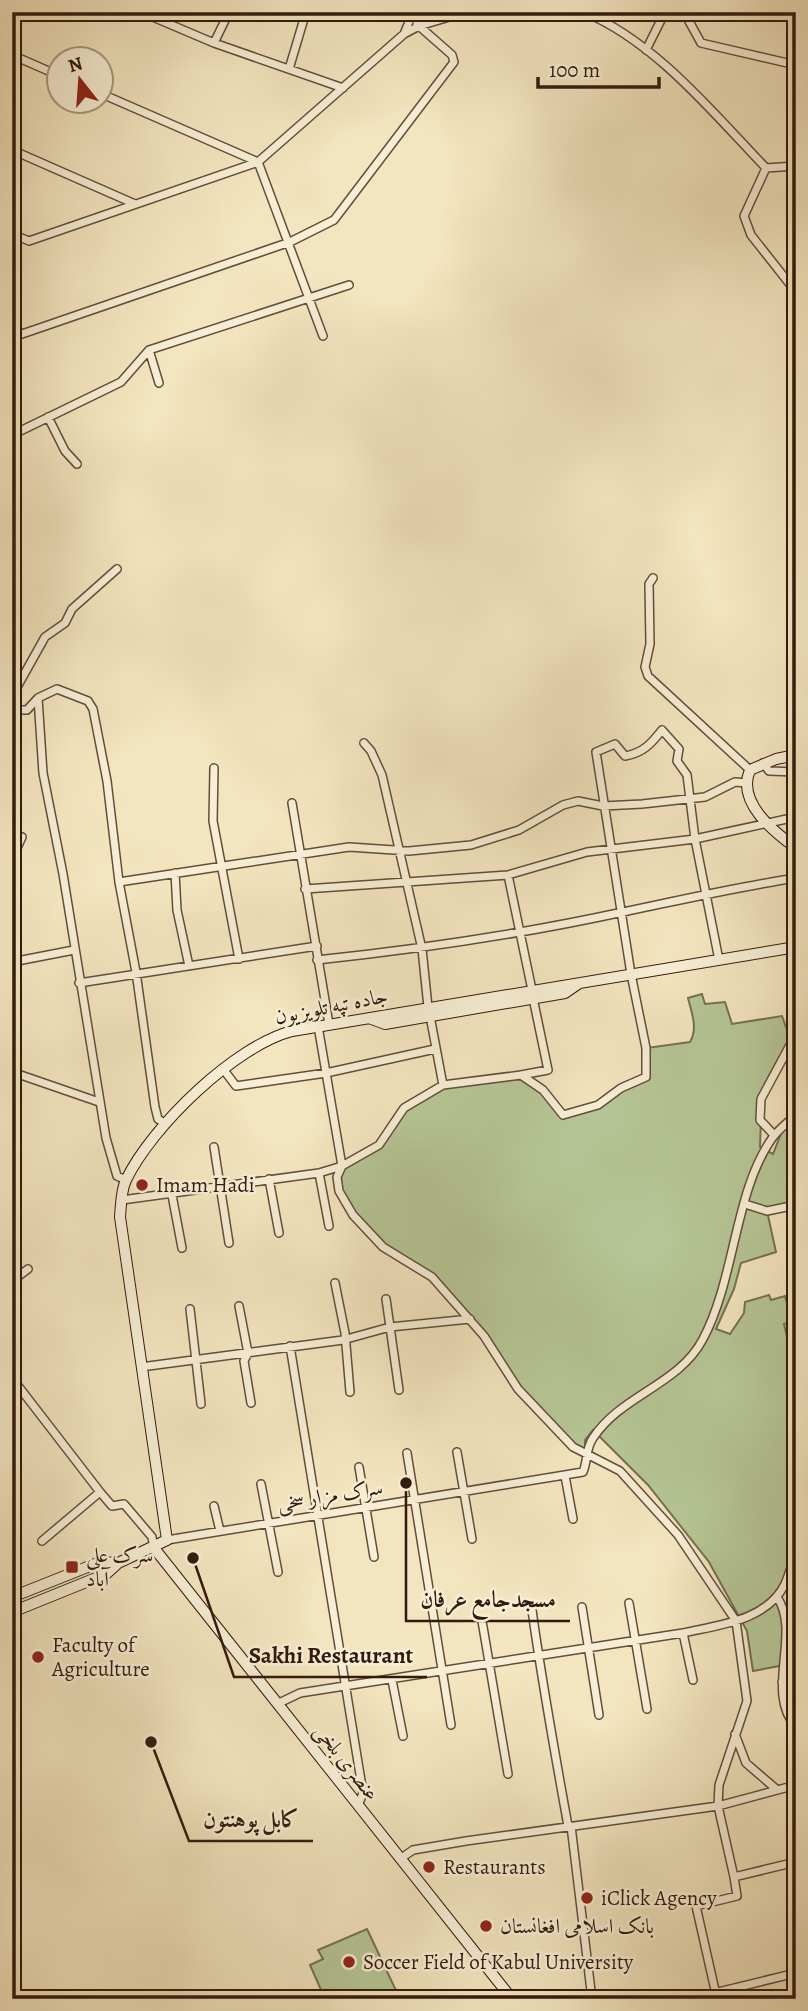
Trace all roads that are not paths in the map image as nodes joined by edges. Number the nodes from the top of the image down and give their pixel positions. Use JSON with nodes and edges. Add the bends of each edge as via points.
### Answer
{"nodes":[{"id":1,"x":141,"y":12,"type":"edge"},
{"id":2,"x":229,"y":12,"type":"edge"},
{"id":3,"x":306,"y":12,"type":"edge"},
{"id":4,"x":466,"y":12,"type":"edge"},
{"id":5,"x":584,"y":12,"type":"edge"},
{"id":6,"x":665,"y":12,"type":"edge"},
{"id":7,"x":684,"y":12,"type":"edge"},
{"id":8,"x":410,"y":15,"type":"edge"},
{"id":9,"x":419,"y":26,"type":"junction"},
{"id":10,"x":404,"y":34,"type":"junction"},
{"id":11,"x":214,"y":43,"type":"junction"},
{"id":12,"x":646,"y":50,"type":"junction"},
{"id":13,"x":12,"y":55,"type":"edge"},
{"id":14,"x":796,"y":65,"type":"edge"},
{"id":15,"x":289,"y":69,"type":"junction"},
{"id":16,"x":46,"y":70,"type":"edge"},
{"id":17,"x":343,"y":88,"type":"junction"},
{"id":18,"x":116,"y":100,"type":"edge"},
{"id":19,"x":12,"y":150,"type":"edge"},
{"id":20,"x":258,"y":162,"type":"junction"},
{"id":21,"x":796,"y":166,"type":"edge"},
{"id":22,"x":766,"y":168,"type":"junction"},
{"id":23,"x":135,"y":204,"type":"junction"},
{"id":24,"x":12,"y":234,"type":"edge"},
{"id":25,"x":290,"y":243,"type":"junction"},
{"id":26,"x":349,"y":285,"type":"dead end"},
{"id":27,"x":796,"y":292,"type":"edge"},
{"id":28,"x":309,"y":299,"type":"junction"},
{"id":29,"x":12,"y":330,"type":"edge"},
{"id":30,"x":323,"y":336,"type":"dead end"},
{"id":31,"x":149,"y":350,"type":"junction"},
{"id":32,"x":159,"y":383,"type":"dead end"},
{"id":33,"x":48,"y":417,"type":"junction"},
{"id":34,"x":12,"y":435,"type":"edge"},
{"id":35,"x":77,"y":464,"type":"dead end"},
{"id":36,"x":117,"y":569,"type":"dead end"},
{"id":37,"x":653,"y":578,"type":"dead end"},
{"id":38,"x":12,"y":696,"type":"edge"},
{"id":39,"x":38,"y":698,"type":"junction"},
{"id":40,"x":12,"y":710,"type":"edge"},
{"id":41,"x":364,"y":743,"type":"dead end"},
{"id":42,"x":796,"y":755,"type":"edge"},
{"id":43,"x":763,"y":764,"type":"junction"},
{"id":44,"x":214,"y":768,"type":"dead end"},
{"id":45,"x":750,"y":770,"type":"junction"},
{"id":46,"x":796,"y":772,"type":"edge"},
{"id":47,"x":747,"y":783,"type":"junction"},
{"id":48,"x":691,"y":799,"type":"junction"},
{"id":49,"x":292,"y":803,"type":"dead end"},
{"id":50,"x":603,"y":806,"type":"junction"},
{"id":51,"x":796,"y":817,"type":"edge"},
{"id":52,"x":765,"y":823,"type":"junction"},
{"id":53,"x":12,"y":837,"type":"edge"},
{"id":54,"x":695,"y":839,"type":"junction"},
{"id":55,"x":796,"y":848,"type":"edge"},
{"id":56,"x":399,"y":849,"type":"junction"},
{"id":57,"x":611,"y":849,"type":"junction"},
{"id":58,"x":299,"y":853,"type":"junction"},
{"id":59,"x":12,"y":859,"type":"edge"},
{"id":60,"x":221,"y":865,"type":"junction"},
{"id":61,"x":175,"y":873,"type":"junction"},
{"id":62,"x":508,"y":875,"type":"junction"},
{"id":63,"x":796,"y":878,"type":"edge"},
{"id":64,"x":119,"y":882,"type":"junction"},
{"id":65,"x":408,"y":882,"type":"junction"},
{"id":66,"x":305,"y":889,"type":"junction"},
{"id":67,"x":706,"y":892,"type":"junction"},
{"id":68,"x":622,"y":912,"type":"junction"},
{"id":69,"x":521,"y":930,"type":"junction"},
{"id":70,"x":317,"y":946,"type":"junction"},
{"id":71,"x":422,"y":948,"type":"junction"},
{"id":72,"x":795,"y":949,"type":"edge"},
{"id":73,"x":74,"y":950,"type":"junction"},
{"id":74,"x":239,"y":959,"type":"junction"},
{"id":75,"x":317,"y":960,"type":"junction"},
{"id":76,"x":719,"y":960,"type":"junction"},
{"id":77,"x":12,"y":962,"type":"edge"},
{"id":78,"x":189,"y":966,"type":"junction"},
{"id":79,"x":136,"y":972,"type":"junction"},
{"id":80,"x":631,"y":974,"type":"junction"},
{"id":81,"x":79,"y":983,"type":"junction"},
{"id":82,"x":532,"y":994,"type":"junction"},
{"id":83,"x":429,"y":1012,"type":"junction"},
{"id":84,"x":324,"y":1025,"type":"junction"},
{"id":85,"x":796,"y":1034,"type":"edge"},
{"id":86,"x":435,"y":1049,"type":"junction"},
{"id":87,"x":223,"y":1069,"type":"junction"},
{"id":88,"x":12,"y":1072,"type":"edge"},
{"id":89,"x":326,"y":1073,"type":"junction"},
{"id":90,"x":521,"y":1075,"type":"junction"},
{"id":91,"x":443,"y":1085,"type":"junction"},
{"id":92,"x":99,"y":1102,"type":"junction"},
{"id":93,"x":796,"y":1115,"type":"edge"},
{"id":94,"x":166,"y":1124,"type":"junction"},
{"id":95,"x":774,"y":1135,"type":"junction"},
{"id":96,"x":214,"y":1147,"type":"dead end"},
{"id":97,"x":342,"y":1166,"type":"junction"},
{"id":98,"x":319,"y":1173,"type":"junction"},
{"id":99,"x":269,"y":1179,"type":"junction"},
{"id":100,"x":126,"y":1180,"type":"junction"},
{"id":101,"x":220,"y":1188,"type":"junction"},
{"id":102,"x":172,"y":1195,"type":"junction"},
{"id":103,"x":121,"y":1200,"type":"junction"},
{"id":104,"x":745,"y":1204,"type":"junction"},
{"id":105,"x":796,"y":1205,"type":"edge"},
{"id":106,"x":329,"y":1226,"type":"dead end"},
{"id":107,"x":279,"y":1233,"type":"dead end"},
{"id":108,"x":229,"y":1243,"type":"dead end"},
{"id":109,"x":182,"y":1248,"type":"dead end"},
{"id":110,"x":28,"y":1269,"type":"dead end"},
{"id":111,"x":12,"y":1281,"type":"edge"},
{"id":112,"x":335,"y":1283,"type":"dead end"},
{"id":113,"x":386,"y":1299,"type":"dead end"},
{"id":114,"x":239,"y":1306,"type":"dead end"},
{"id":115,"x":190,"y":1309,"type":"dead end"},
{"id":116,"x":470,"y":1319,"type":"junction"},
{"id":117,"x":390,"y":1327,"type":"junction"},
{"id":118,"x":344,"y":1340,"type":"junction"},
{"id":119,"x":290,"y":1346,"type":"junction"},
{"id":120,"x":248,"y":1353,"type":"junction"},
{"id":121,"x":197,"y":1358,"type":"junction"},
{"id":122,"x":141,"y":1367,"type":"junction"},
{"id":123,"x":12,"y":1378,"type":"edge"},
{"id":124,"x":399,"y":1390,"type":"dead end"},
{"id":125,"x":349,"y":1392,"type":"dead end"},
{"id":126,"x":251,"y":1403,"type":"dead end"},
{"id":127,"x":201,"y":1404,"type":"dead end"},
{"id":128,"x":457,"y":1452,"type":"dead end"},
{"id":129,"x":585,"y":1452,"type":"junction"},
{"id":130,"x":407,"y":1453,"type":"dead end"},
{"id":131,"x":359,"y":1467,"type":"dead end"},
{"id":132,"x":565,"y":1476,"type":"junction"},
{"id":133,"x":261,"y":1483,"type":"dead end"},
{"id":134,"x":466,"y":1491,"type":"junction"},
{"id":135,"x":100,"y":1492,"type":"junction"},
{"id":136,"x":414,"y":1500,"type":"junction"},
{"id":137,"x":214,"y":1506,"type":"dead end"},
{"id":138,"x":365,"y":1507,"type":"junction"},
{"id":139,"x":320,"y":1515,"type":"junction"},
{"id":140,"x":573,"y":1519,"type":"dead end"},
{"id":141,"x":268,"y":1523,"type":"junction"},
{"id":142,"x":220,"y":1531,"type":"junction"},
{"id":143,"x":472,"y":1539,"type":"dead end"},
{"id":144,"x":167,"y":1540,"type":"junction"},
{"id":145,"x":42,"y":1541,"type":"dead end"},
{"id":146,"x":153,"y":1548,"type":"junction"},
{"id":147,"x":796,"y":1553,"type":"edge"},
{"id":148,"x":374,"y":1557,"type":"dead end"},
{"id":149,"x":118,"y":1563,"type":"junction"},
{"id":150,"x":278,"y":1572,"type":"dead end"},
{"id":151,"x":12,"y":1597,"type":"edge"},
{"id":152,"x":777,"y":1597,"type":"junction"},
{"id":153,"x":629,"y":1603,"type":"dead end"},
{"id":154,"x":582,"y":1607,"type":"dead end"},
{"id":155,"x":532,"y":1610,"type":"dead end"},
{"id":156,"x":12,"y":1612,"type":"edge"},
{"id":157,"x":482,"y":1621,"type":"dead end"},
{"id":158,"x":736,"y":1621,"type":"junction"},
{"id":159,"x":683,"y":1633,"type":"junction"},
{"id":160,"x":636,"y":1640,"type":"junction"},
{"id":161,"x":586,"y":1647,"type":"junction"},
{"id":162,"x":538,"y":1655,"type":"junction"},
{"id":163,"x":489,"y":1663,"type":"junction"},
{"id":164,"x":443,"y":1672,"type":"junction"},
{"id":165,"x":392,"y":1680,"type":"junction"},
{"id":166,"x":693,"y":1680,"type":"dead end"},
{"id":167,"x":796,"y":1681,"type":"edge"},
{"id":168,"x":782,"y":1682,"type":"junction"},
{"id":169,"x":345,"y":1686,"type":"junction"},
{"id":170,"x":277,"y":1704,"type":"junction"},
{"id":171,"x":647,"y":1709,"type":"dead end"},
{"id":172,"x":599,"y":1714,"type":"dead end"},
{"id":173,"x":451,"y":1725,"type":"dead end"},
{"id":174,"x":796,"y":1727,"type":"edge"},
{"id":175,"x":735,"y":1734,"type":"junction"},
{"id":176,"x":403,"y":1736,"type":"dead end"},
{"id":177,"x":508,"y":1773,"type":"dead end"},
{"id":178,"x":796,"y":1785,"type":"edge"},
{"id":179,"x":775,"y":1788,"type":"junction"},
{"id":180,"x":358,"y":1806,"type":"junction"},
{"id":181,"x":718,"y":1807,"type":"junction"},
{"id":182,"x":569,"y":1826,"type":"junction"},
{"id":183,"x":400,"y":1859,"type":"junction"},
{"id":184,"x":796,"y":1862,"type":"edge"},
{"id":185,"x":734,"y":1877,"type":"junction"},
{"id":186,"x":796,"y":1973,"type":"edge"},
{"id":187,"x":716,"y":1996,"type":"edge"},
{"id":188,"x":512,"y":1999,"type":"edge"},
{"id":189,"x":592,"y":1999,"type":"edge"},
{"id":190,"x":689,"y":1999,"type":"edge"}],
"edges":[{"from":1,"to":11,"type":"street"},
{"from":2,"to":11,"type":"street"},
{"from":3,"to":15,"type":"street"},
{"from":4,"to":9,"type":"street"},
{"from":5,"to":12,"type":"street"},
{"from":6,"to":12,"type":"street"},
{"from":7,"to":14,"type":"street","via":[[701,43]]},
{"from":8,"to":9,"type":"street"},
{"from":8,"to":10,"type":"street"},
{"from":9,"to":10,"type":"street"},
{"from":9,"to":25,"type":"street","via":[[452,55],[450,70],[340,214]]},
{"from":10,"to":17,"type":"street"},
{"from":11,"to":15,"type":"street"},
{"from":12,"to":22,"type":"street","via":[[702,100]]},
{"from":13,"to":16,"type":"street"},
{"from":15,"to":17,"type":"street"},
{"from":17,"to":20,"type":"street"},
{"from":18,"to":20,"type":"street"},
{"from":19,"to":23,"type":"street"},
{"from":20,"to":23,"type":"street"},
{"from":20,"to":25,"type":"street"},
{"from":21,"to":22,"type":"street"},
{"from":22,"to":27,"type":"street","via":[[744,216],[751,234]]},
{"from":23,"to":24,"type":"street","via":[[29,241]]},
{"from":25,"to":28,"type":"street"},
{"from":25,"to":29,"type":"street","via":[[22,334]]},
{"from":26,"to":28,"type":"street"},
{"from":28,"to":30,"type":"street"},
{"from":28,"to":31,"type":"street"},
{"from":31,"to":32,"type":"street"},
{"from":31,"to":33,"type":"street","via":[[121,382]]},
{"from":33,"to":34,"type":"street"},
{"from":33,"to":35,"type":"street"},
{"from":36,"to":38,"type":"street","via":[[37,646]]},
{"from":37,"to":45,"type":"street","via":[[649,584],[648,676]]},
{"from":39,"to":40,"type":"street","via":[[27,710]]},
{"from":39,"to":64,"type":"street","via":[[57,689],[88,701],[93,709]]},
{"from":39,"to":73,"type":"street","via":[[43,774]]},
{"from":41,"to":56,"type":"street","via":[[382,775]]},
{"from":42,"to":43,"type":"street"},
{"from":43,"to":45,"type":"street"},
{"from":43,"to":46,"type":"street","via":[[769,771]]},
{"from":44,"to":60,"type":"street","via":[[213,821]]},
{"from":45,"to":47,"type":"street"},
{"from":47,"to":48,"type":"street","via":[[735,782]]},
{"from":47,"to":52,"type":"street","via":[[749,796]]},
{"from":48,"to":50,"type":"street"},
{"from":48,"to":50,"type":"street","via":[[687,775],[677,761],[678,749],[662,730],[649,747],[634,754],[625,756],[615,744],[596,751]]},
{"from":48,"to":54,"type":"street"},
{"from":49,"to":58,"type":"street"},
{"from":50,"to":56,"type":"street","via":[[578,801],[563,805],[519,830],[471,845]]},
{"from":50,"to":57,"type":"street"},
{"from":51,"to":52,"type":"street"},
{"from":52,"to":54,"type":"street"},
{"from":52,"to":55,"type":"street"},
{"from":53,"to":59,"type":"street","via":[[22,837]]},
{"from":54,"to":57,"type":"street"},
{"from":54,"to":67,"type":"street"},
{"from":56,"to":58,"type":"street","via":[[349,847]]},
{"from":56,"to":65,"type":"street"},
{"from":57,"to":62,"type":"street"},
{"from":57,"to":68,"type":"street"},
{"from":58,"to":60,"type":"street"},
{"from":58,"to":66,"type":"street"},
{"from":60,"to":61,"type":"street"},
{"from":60,"to":74,"type":"street"},
{"from":61,"to":64,"type":"street"},
{"from":61,"to":78,"type":"street","via":[[177,910]]},
{"from":62,"to":65,"type":"street"},
{"from":62,"to":69,"type":"street"},
{"from":63,"to":67,"type":"street"},
{"from":64,"to":79,"type":"street"},
{"from":65,"to":66,"type":"street"},
{"from":65,"to":71,"type":"street"},
{"from":66,"to":70,"type":"street"},
{"from":67,"to":68,"type":"street"},
{"from":67,"to":76,"type":"street"},
{"from":68,"to":69,"type":"street"},
{"from":68,"to":80,"type":"street"},
{"from":69,"to":71,"type":"street"},
{"from":69,"to":82,"type":"street"},
{"from":70,"to":74,"type":"street"},
{"from":70,"to":75,"type":"street"},
{"from":71,"to":75,"type":"street"},
{"from":71,"to":83,"type":"street"},
{"from":72,"to":76,"type":"street"},
{"from":73,"to":77,"type":"street"},
{"from":73,"to":81,"type":"street"},
{"from":74,"to":78,"type":"street"},
{"from":75,"to":84,"type":"street"},
{"from":76,"to":80,"type":"street"},
{"from":78,"to":79,"type":"street"},
{"from":79,"to":81,"type":"street"},
{"from":79,"to":94,"type":"street","via":[[155,1107],[158,1119]]},
{"from":80,"to":82,"type":"street","name":"جاده تپه تلویزیون","via":[[582,982],[565,993]]},
{"from":80,"to":90,"type":"street","via":[[646,1048],[646,1077],[621,1087],[597,1105],[563,1115],[543,1090]]},
{"from":81,"to":92,"type":"street"},
{"from":82,"to":83,"type":"street","name":"جاده تپه تلویزیون"},
{"from":82,"to":90,"type":"street","via":[[548,1070]]},
{"from":83,"to":84,"type":"street","name":"جاده تپه تلویزیون","via":[[385,1024],[368,1017]]},
{"from":83,"to":86,"type":"street"},
{"from":84,"to":87,"type":"street","name":"جاده تپه تلویزیون","via":[[272,1036]]},
{"from":84,"to":89,"type":"street"},
{"from":85,"to":95,"type":"street","via":[[761,1099],[760,1119]]},
{"from":86,"to":89,"type":"street"},
{"from":86,"to":91,"type":"street"},
{"from":87,"to":89,"type":"street","via":[[236,1086]]},
{"from":87,"to":94,"type":"street","name":"جاده تپه تلویزیون"},
{"from":88,"to":92,"type":"street"},
{"from":89,"to":97,"type":"street"},
{"from":90,"to":91,"type":"street"},
{"from":91,"to":97,"type":"street","via":[[404,1108],[379,1145]]},
{"from":92,"to":100,"type":"street","via":[[117,1176]]},
{"from":93,"to":95,"type":"street"},
{"from":94,"to":100,"type":"street","name":"جاده تپه تلویزیون"},
{"from":95,"to":104,"type":"street"},
{"from":96,"to":101,"type":"street"},
{"from":97,"to":98,"type":"street"},
{"from":97,"to":116,"type":"street","via":[[337,1177],[339,1191],[353,1215],[394,1256],[432,1277]]},
{"from":98,"to":99,"type":"street"},
{"from":98,"to":106,"type":"street"},
{"from":99,"to":101,"type":"street"},
{"from":99,"to":107,"type":"street"},
{"from":100,"to":103,"type":"street","name":"جاده تپه تلویزیون"},
{"from":101,"to":102,"type":"street"},
{"from":101,"to":108,"type":"street"},
{"from":102,"to":103,"type":"street"},
{"from":102,"to":109,"type":"street"},
{"from":103,"to":122,"type":"street","name":"جاده تپه تلویزیون"},
{"from":104,"to":105,"type":"street","via":[[767,1211]]},
{"from":104,"to":129,"type":"street","via":[[726,1284],[696,1352],[673,1375],[617,1412]]},
{"from":110,"to":111,"type":"street"},
{"from":112,"to":118,"type":"street"},
{"from":113,"to":117,"type":"street"},
{"from":114,"to":120,"type":"street"},
{"from":115,"to":121,"type":"street"},
{"from":116,"to":117,"type":"street"},
{"from":116,"to":129,"type":"street","via":[[519,1390],[573,1447]]},
{"from":117,"to":118,"type":"street"},
{"from":117,"to":124,"type":"street"},
{"from":118,"to":119,"type":"street"},
{"from":118,"to":125,"type":"street"},
{"from":119,"to":120,"type":"street"},
{"from":119,"to":139,"type":"street"},
{"from":120,"to":121,"type":"street"},
{"from":120,"to":126,"type":"street","via":[[244,1361]]},
{"from":121,"to":122,"type":"street"},
{"from":121,"to":127,"type":"street"},
{"from":122,"to":144,"type":"street","name":"جاده تپه تلویزیون"},
{"from":123,"to":135,"type":"street"},
{"from":128,"to":134,"type":"street"},
{"from":129,"to":132,"type":"street","name":"سرک مزار سخی","via":[[583,1472]]},
{"from":129,"to":158,"type":"street","via":[[620,1471],[678,1535]]},
{"from":130,"to":136,"type":"street"},
{"from":131,"to":138,"type":"street"},
{"from":132,"to":134,"type":"street","name":"سرک مزار سخی"},
{"from":132,"to":140,"type":"street"},
{"from":133,"to":141,"type":"street"},
{"from":134,"to":136,"type":"street","name":"سرک مزار سخی"},
{"from":134,"to":143,"type":"street"},
{"from":135,"to":145,"type":"street"},
{"from":135,"to":146,"type":"street","via":[[111,1506],[124,1504],[152,1537]]},
{"from":136,"to":138,"type":"street","name":"سرک مزار سخی"},
{"from":136,"to":164,"type":"street"},
{"from":137,"to":142,"type":"street"},
{"from":138,"to":139,"type":"street","name":"سرک مزار سخی"},
{"from":138,"to":148,"type":"street"},
{"from":139,"to":141,"type":"street","name":"سرک مزار سخی"},
{"from":139,"to":169,"type":"street"},
{"from":141,"to":142,"type":"street","name":"سرک مزار سخی"},
{"from":141,"to":150,"type":"street"},
{"from":142,"to":144,"type":"street","name":"سرک مزار سخی"},
{"from":144,"to":146,"type":"street"},
{"from":146,"to":149,"type":"street"},
{"from":146,"to":170,"type":"street","name":"عنصری بلخی"},
{"from":147,"to":152,"type":"street"},
{"from":149,"to":151,"type":"street","via":[[100,1562]]},
{"from":149,"to":156,"type":"street","via":[[106,1574]]},
{"from":152,"to":158,"type":"street"},
{"from":152,"to":168,"type":"street","via":[[785,1614]]},
{"from":153,"to":160,"type":"street"},
{"from":154,"to":161,"type":"street"},
{"from":155,"to":162,"type":"street"},
{"from":157,"to":163,"type":"street"},
{"from":158,"to":159,"type":"street"},
{"from":158,"to":175,"type":"street","via":[[747,1701]]},
{"from":159,"to":160,"type":"street"},
{"from":159,"to":166,"type":"street"},
{"from":160,"to":161,"type":"street"},
{"from":160,"to":171,"type":"street"},
{"from":161,"to":162,"type":"street"},
{"from":161,"to":172,"type":"street"},
{"from":162,"to":163,"type":"street"},
{"from":162,"to":182,"type":"street"},
{"from":163,"to":164,"type":"street"},
{"from":163,"to":177,"type":"street"},
{"from":164,"to":165,"type":"street"},
{"from":164,"to":173,"type":"street"},
{"from":165,"to":169,"type":"street"},
{"from":165,"to":176,"type":"street"},
{"from":167,"to":168,"type":"street"},
{"from":168,"to":174,"type":"street","via":[[787,1717]]},
{"from":169,"to":170,"type":"street","via":[[300,1693]]},
{"from":169,"to":180,"type":"street","via":[[363,1793]]},
{"from":170,"to":180,"type":"street","name":"عنصری بلخی"},
{"from":175,"to":179,"type":"street","via":[[746,1763]]},
{"from":175,"to":181,"type":"street","via":[[719,1785]]},
{"from":178,"to":179,"type":"street"},
{"from":179,"to":181,"type":"street"},
{"from":180,"to":183,"type":"street","name":"عنصری بلخی"},
{"from":181,"to":182,"type":"street"},
{"from":181,"to":185,"type":"street"},
{"from":182,"to":183,"type":"street","via":[[412,1850]]},
{"from":182,"to":189,"type":"street"},
{"from":183,"to":188,"type":"street","name":"عنصری بلخی"},
{"from":184,"to":185,"type":"street"},
{"from":185,"to":187,"type":"street","via":[[737,1896],[696,1906]]},
{"from":186,"to":187,"type":"street"},
{"from":187,"to":190,"type":"street"}]}
